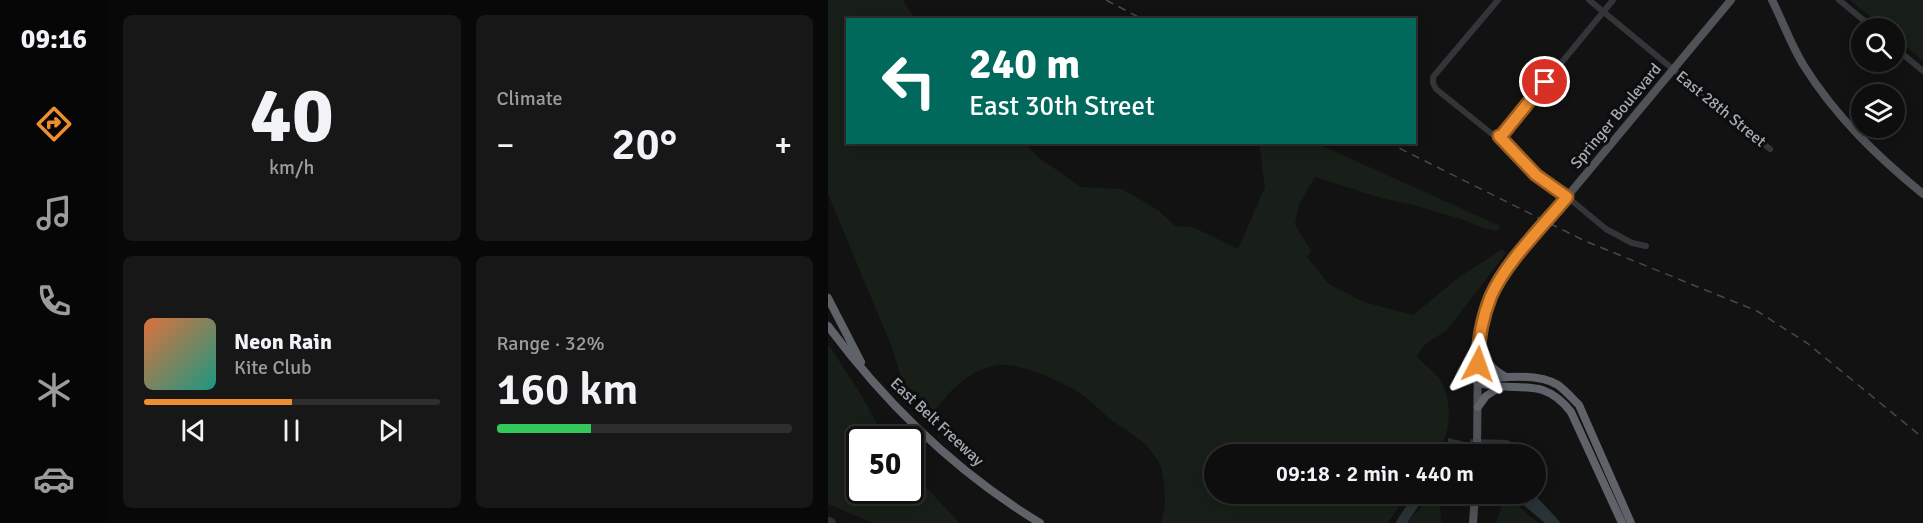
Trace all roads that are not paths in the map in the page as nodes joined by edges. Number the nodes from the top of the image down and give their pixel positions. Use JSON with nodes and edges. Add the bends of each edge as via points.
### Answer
{"nodes":[{"id":1,"x":1498,"y":0,"type":"edge"},
{"id":2,"x":1589,"y":0,"type":"edge"},
{"id":3,"x":1613,"y":0,"type":"edge"},
{"id":4,"x":1731,"y":0,"type":"edge"},
{"id":5,"x":1772,"y":0,"type":"edge"},
{"id":6,"x":1839,"y":0,"type":"edge"},
{"id":7,"x":1603,"y":11,"type":"junction"},
{"id":8,"x":1861,"y":18,"type":"edge"},
{"id":9,"x":1905,"y":56,"type":"edge"},
{"id":10,"x":1672,"y":70,"type":"junction"},
{"id":11,"x":1923,"y":71,"type":"edge"},
{"id":12,"x":1499,"y":136,"type":"junction"},
{"id":13,"x":1770,"y":149,"type":"dead end"},
{"id":14,"x":1923,"y":194,"type":"edge"},
{"id":15,"x":1567,"y":197,"type":"junction"},
{"id":16,"x":1646,"y":246,"type":"dead end"},
{"id":17,"x":828,"y":298,"type":"edge"},
{"id":18,"x":828,"y":326,"type":"edge"},
{"id":19,"x":1478,"y":346,"type":"junction"},
{"id":20,"x":1506,"y":377,"type":"junction"},
{"id":21,"x":870,"y":379,"type":"junction"},
{"id":22,"x":1478,"y":382,"type":"junction"},
{"id":23,"x":1500,"y":387,"type":"junction"},
{"id":24,"x":1478,"y":411,"type":"junction"},
{"id":25,"x":1477,"y":444,"type":"edge"},
{"id":26,"x":1475,"y":504,"type":"edge"},
{"id":27,"x":1040,"y":523,"type":"edge"},
{"id":28,"x":1474,"y":523,"type":"edge"},
{"id":29,"x":1622,"y":523,"type":"edge"},
{"id":30,"x":1631,"y":523,"type":"edge"}],
"edges":[{"from":1,"to":12,"type":"street","via":[[1432,82]]},
{"from":2,"to":7,"type":"street","name":"East 28th Street"},
{"from":3,"to":7,"type":"street"},
{"from":4,"to":10,"type":"main road","name":"Springer Boulevard"},
{"from":5,"to":14,"type":"main road","via":[[1800,60],[1832,106],[1877,155]]},
{"from":6,"to":8,"type":"street"},
{"from":7,"to":10,"type":"street","name":"East 28th Street"},
{"from":7,"to":12,"type":"street"},
{"from":9,"to":11,"type":"street"},
{"from":10,"to":13,"type":"street","name":"East 28th Street"},
{"from":10,"to":15,"type":"main road","name":"Springer Boulevard"},
{"from":12,"to":15,"type":"street","via":[[1536,175]]},
{"from":15,"to":16,"type":"street","via":[[1606,229]]},
{"from":15,"to":19,"type":"main road","name":"Springer Boulevard","via":[[1512,263],[1495,290]]},
{"from":17,"to":21,"type":"highway"},
{"from":18,"to":21,"type":"highway","name":"East Belt Freeway"},
{"from":19,"to":20,"type":"highway","via":[[1484,359]]},
{"from":19,"to":22,"type":"main road","name":"Springer Boulevard"},
{"from":20,"to":22,"type":"highway"},
{"from":20,"to":30,"type":"highway","via":[[1557,384],[1579,405]]},
{"from":21,"to":27,"type":"highway","name":"East Belt Freeway","via":[[954,462]]},
{"from":22,"to":23,"type":"highway"},
{"from":22,"to":24,"type":"main road","name":"Springer Boulevard"},
{"from":23,"to":24,"type":"highway","via":[[1486,396]]},
{"from":23,"to":29,"type":"highway","via":[[1539,388],[1563,400]]},
{"from":24,"to":25,"type":"main road","name":"Springer Boulevard"},
{"from":26,"to":28,"type":"main road"}]}
